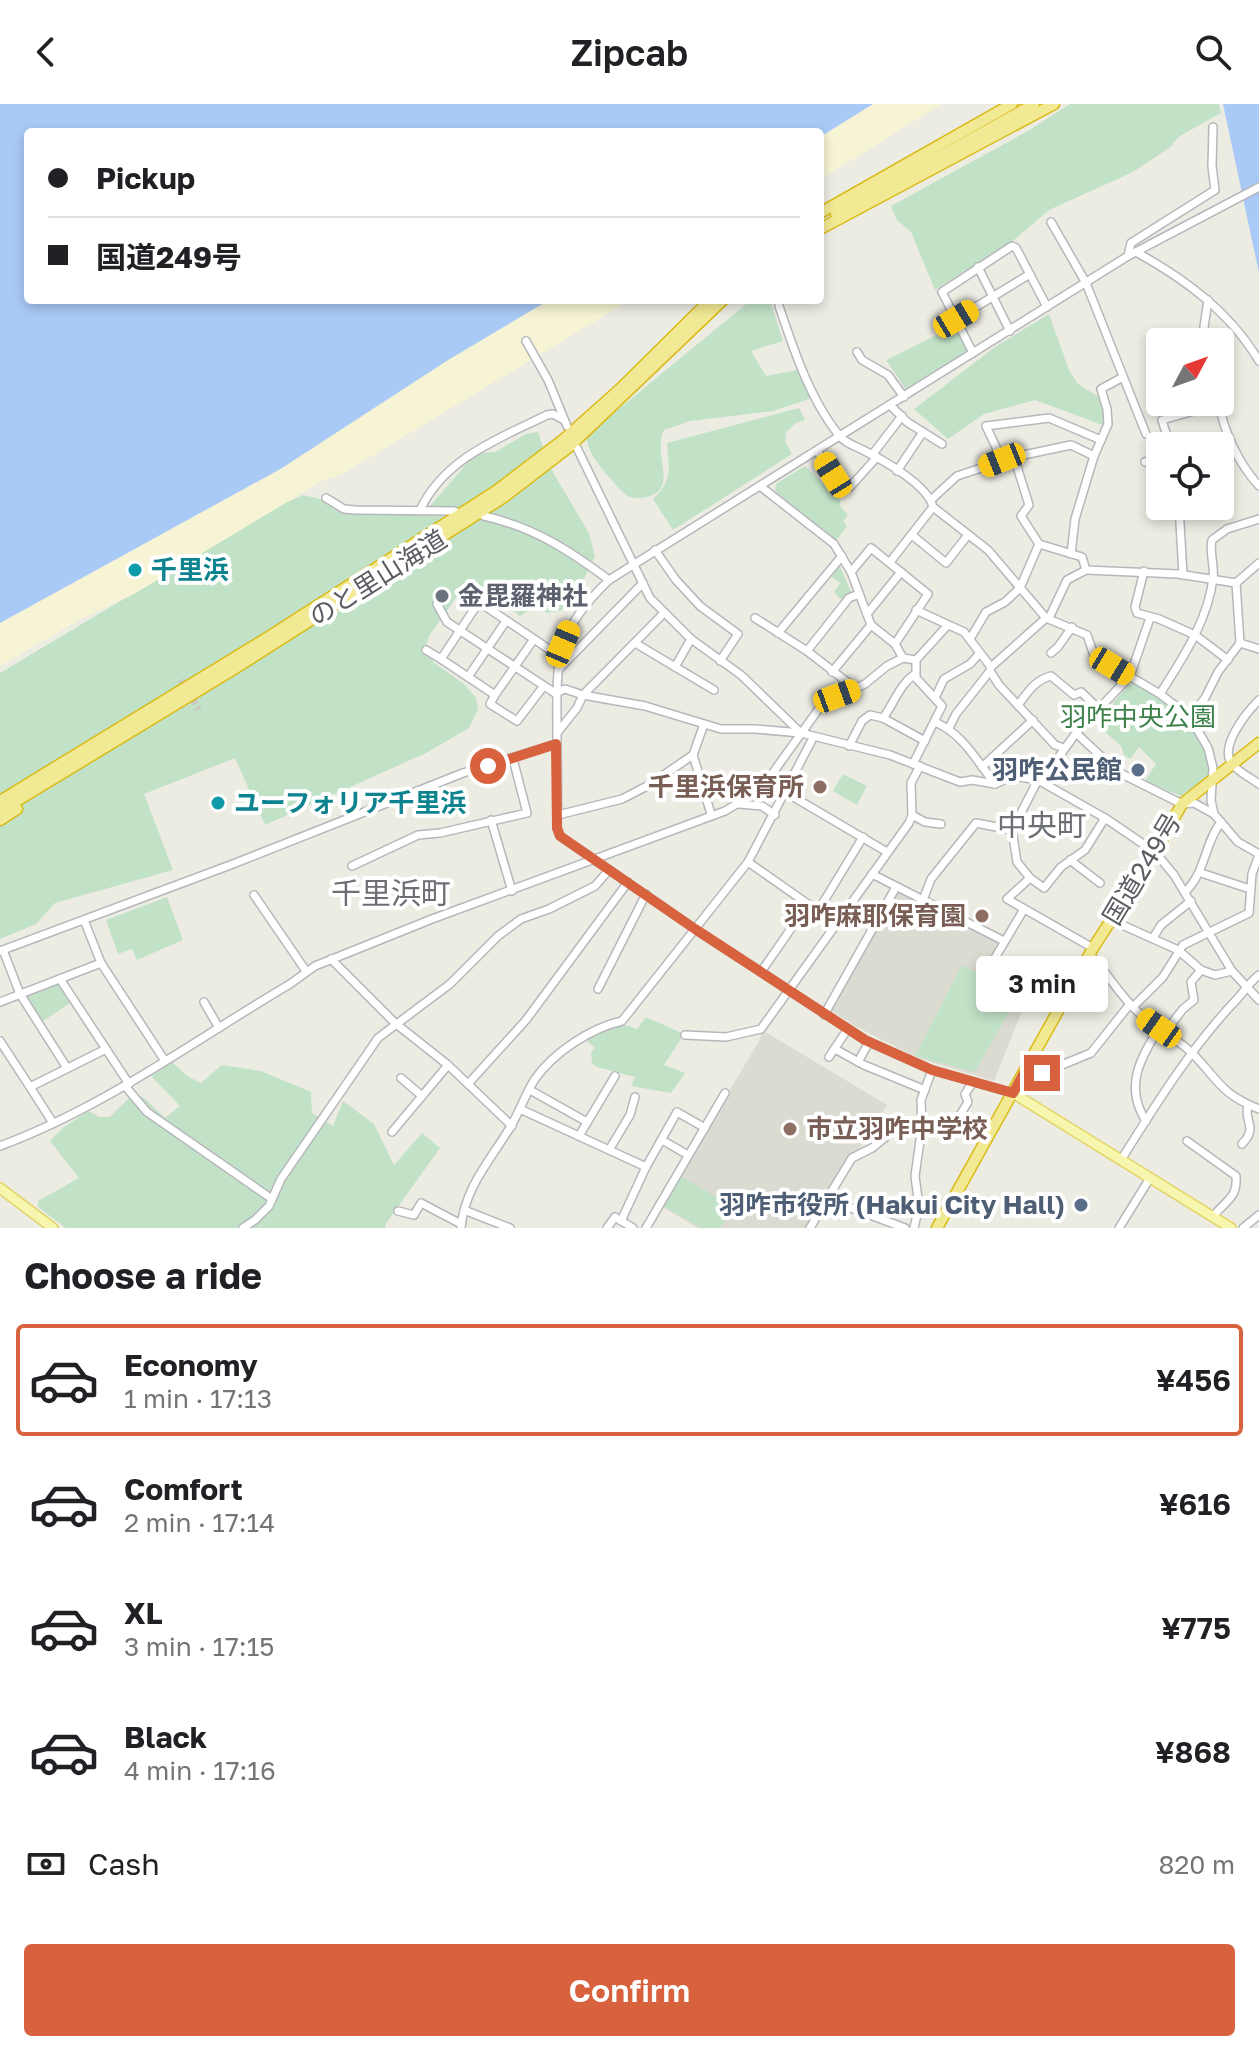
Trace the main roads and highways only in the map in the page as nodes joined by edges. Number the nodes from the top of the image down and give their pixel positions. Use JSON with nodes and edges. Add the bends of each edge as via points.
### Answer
{"nodes":[{"id":1,"x":1012,"y":104,"type":"edge"},
{"id":2,"x":1034,"y":104,"type":"edge"},
{"id":3,"x":1054,"y":104,"type":"edge"},
{"id":4,"x":824,"y":211,"type":"edge"},
{"id":5,"x":824,"y":223,"type":"edge"},
{"id":6,"x":824,"y":224,"type":"edge"},
{"id":7,"x":706,"y":304,"type":"edge"},
{"id":8,"x":719,"y":304,"type":"edge"},
{"id":9,"x":120,"y":730,"type":"junction"},
{"id":10,"x":1259,"y":743,"type":"edge"},
{"id":11,"x":98,"y":753,"type":"junction"},
{"id":12,"x":0,"y":793,"type":"edge"},
{"id":13,"x":0,"y":801,"type":"edge"},
{"id":14,"x":0,"y":811,"type":"edge"},
{"id":15,"x":0,"y":820,"type":"edge"},
{"id":16,"x":1013,"y":1093,"type":"junction"},
{"id":17,"x":0,"y":1188,"type":"edge"},
{"id":18,"x":1226,"y":1227,"type":"edge"},
{"id":19,"x":53,"y":1228,"type":"edge"},
{"id":20,"x":937,"y":1228,"type":"edge"}],
"edges":[{"from":1,"to":4,"type":"highway"},
{"from":2,"to":5,"type":"highway"},
{"from":3,"to":6,"type":"highway"},
{"from":7,"to":9,"type":"highway","name":"のと里山海道","via":[[531,466]]},
{"from":8,"to":11,"type":"highway","name":"のと里山海道","via":[[569,447],[504,497]]},
{"from":9,"to":12,"type":"highway"},
{"from":9,"to":13,"type":"highway","name":"のと里山海道"},
{"from":10,"to":16,"type":"highway","name":"国道249号","via":[[1182,804]]},
{"from":11,"to":14,"type":"highway","name":"のと里山海道"},
{"from":11,"to":15,"type":"highway"},
{"from":16,"to":18,"type":"main road"},
{"from":16,"to":20,"type":"highway","name":"国道249号"},
{"from":17,"to":19,"type":"main road"}]}
